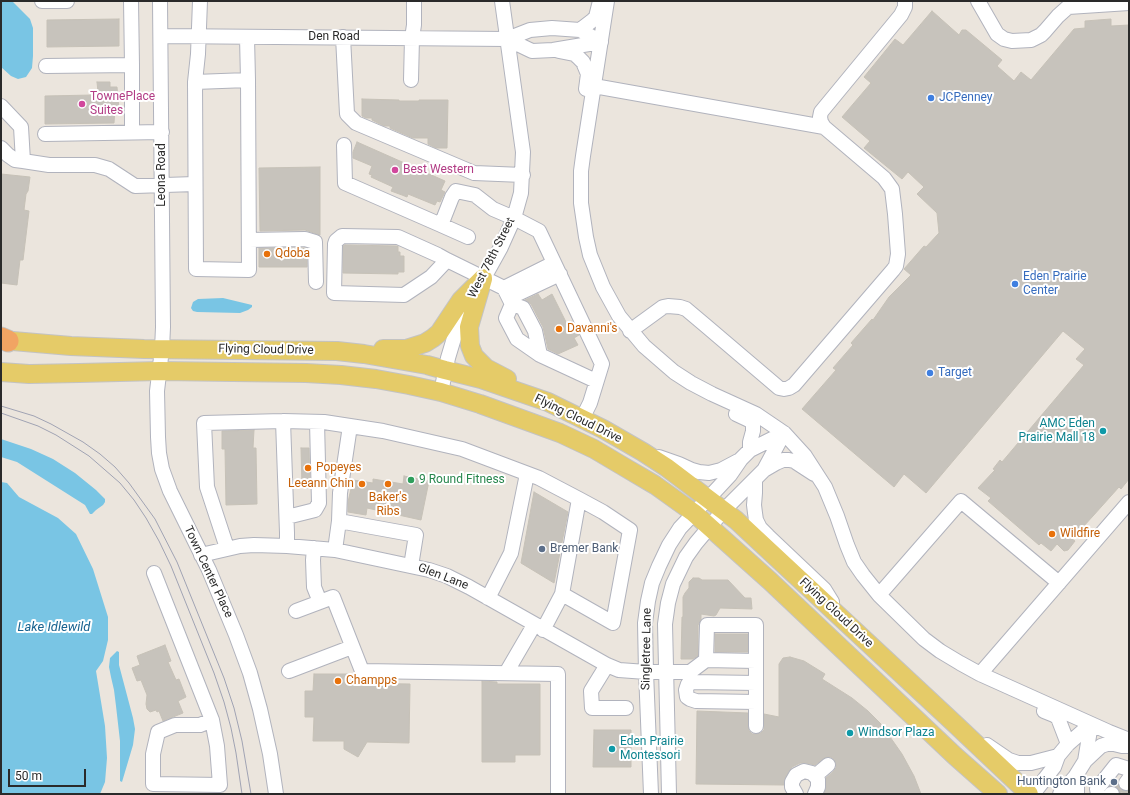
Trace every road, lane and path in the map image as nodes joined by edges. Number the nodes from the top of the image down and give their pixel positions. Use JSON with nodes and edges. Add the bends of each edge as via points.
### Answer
{"nodes":[{"id":1,"x":42,"y":1,"type":"edge"},
{"id":2,"x":67,"y":1,"type":"edge"},
{"id":3,"x":131,"y":1,"type":"edge"},
{"id":4,"x":160,"y":1,"type":"edge"},
{"id":5,"x":200,"y":1,"type":"edge"},
{"id":6,"x":414,"y":1,"type":"edge"},
{"id":7,"x":502,"y":1,"type":"edge"},
{"id":8,"x":600,"y":1,"type":"edge"},
{"id":9,"x":607,"y":1,"type":"edge"},
{"id":10,"x":905,"y":1,"type":"edge"},
{"id":11,"x":978,"y":1,"type":"edge"},
{"id":12,"x":1129,"y":3,"type":"edge"},
{"id":13,"x":580,"y":30,"type":"junction"},
{"id":14,"x":161,"y":36,"type":"junction"},
{"id":15,"x":198,"y":37,"type":"junction"},
{"id":16,"x":248,"y":37,"type":"junction"},
{"id":17,"x":343,"y":37,"type":"junction"},
{"id":18,"x":412,"y":38,"type":"junction"},
{"id":19,"x":507,"y":39,"type":"junction"},
{"id":20,"x":601,"y":42,"type":"junction"},
{"id":21,"x":553,"y":50,"type":"junction"},
{"id":22,"x":132,"y":65,"type":"junction"},
{"id":23,"x":46,"y":66,"type":"dead end"},
{"id":24,"x":248,"y":80,"type":"junction"},
{"id":25,"x":411,"y":80,"type":"dead end"},
{"id":26,"x":195,"y":82,"type":"junction"},
{"id":27,"x":594,"y":86,"type":"junction"},
{"id":28,"x":1,"y":106,"type":"edge"},
{"id":29,"x":590,"y":110,"type":"junction"},
{"id":30,"x":824,"y":127,"type":"junction"},
{"id":31,"x":132,"y":132,"type":"junction"},
{"id":32,"x":162,"y":132,"type":"junction"},
{"id":33,"x":45,"y":134,"type":"dead end"},
{"id":34,"x":344,"y":145,"type":"dead end"},
{"id":35,"x":1,"y":148,"type":"edge"},
{"id":36,"x":23,"y":162,"type":"junction"},
{"id":37,"x":523,"y":174,"type":"junction"},
{"id":38,"x":195,"y":184,"type":"junction"},
{"id":39,"x":162,"y":185,"type":"junction"},
{"id":40,"x":514,"y":218,"type":"junction"},
{"id":41,"x":441,"y":225,"type":"junction"},
{"id":42,"x":468,"y":237,"type":"dead end"},
{"id":43,"x":249,"y":240,"type":"junction"},
{"id":44,"x":447,"y":260,"type":"junction"},
{"id":45,"x":558,"y":271,"type":"junction"},
{"id":46,"x":483,"y":278,"type":"junction"},
{"id":47,"x":316,"y":282,"type":"dead end"},
{"id":48,"x":508,"y":296,"type":"junction"},
{"id":49,"x":529,"y":318,"type":"junction"},
{"id":50,"x":511,"y":327,"type":"junction"},
{"id":51,"x":630,"y":331,"type":"junction"},
{"id":52,"x":3,"y":340,"type":"edge"},
{"id":53,"x":162,"y":349,"type":"junction"},
{"id":54,"x":337,"y":351,"type":"junction"},
{"id":55,"x":540,"y":355,"type":"junction"},
{"id":56,"x":446,"y":370,"type":"junction"},
{"id":57,"x":160,"y":371,"type":"junction"},
{"id":58,"x":1,"y":372,"type":"edge"},
{"id":59,"x":596,"y":381,"type":"junction"},
{"id":60,"x":440,"y":392,"type":"junction"},
{"id":61,"x":712,"y":394,"type":"junction"},
{"id":62,"x":548,"y":402,"type":"junction"},
{"id":63,"x":582,"y":419,"type":"junction"},
{"id":64,"x":283,"y":421,"type":"junction"},
{"id":65,"x":317,"y":422,"type":"junction"},
{"id":66,"x":350,"y":426,"type":"junction"},
{"id":67,"x":784,"y":433,"type":"junction"},
{"id":68,"x":643,"y":452,"type":"junction"},
{"id":69,"x":745,"y":455,"type":"junction"},
{"id":70,"x":527,"y":474,"type":"junction"},
{"id":71,"x":760,"y":474,"type":"junction"},
{"id":72,"x":818,"y":476,"type":"junction"},
{"id":73,"x":579,"y":499,"type":"junction"},
{"id":74,"x":708,"y":499,"type":"junction"},
{"id":75,"x":1129,"y":502,"type":"edge"},
{"id":76,"x":723,"y":511,"type":"junction"},
{"id":77,"x":694,"y":513,"type":"junction"},
{"id":78,"x":287,"y":517,"type":"junction"},
{"id":79,"x":339,"y":521,"type":"junction"},
{"id":80,"x":710,"y":527,"type":"junction"},
{"id":81,"x":287,"y":546,"type":"junction"},
{"id":82,"x":226,"y":548,"type":"junction"},
{"id":83,"x":314,"y":548,"type":"junction"},
{"id":84,"x":335,"y":550,"type":"junction"},
{"id":85,"x":201,"y":555,"type":"junction"},
{"id":86,"x":410,"y":566,"type":"junction"},
{"id":87,"x":154,"y":574,"type":"dead end"},
{"id":88,"x":1058,"y":583,"type":"junction"},
{"id":89,"x":562,"y":594,"type":"junction"},
{"id":90,"x":879,"y":595,"type":"junction"},
{"id":91,"x":488,"y":598,"type":"junction"},
{"id":92,"x":320,"y":602,"type":"junction"},
{"id":93,"x":296,"y":611,"type":"dead end"},
{"id":94,"x":843,"y":620,"type":"junction"},
{"id":95,"x":539,"y":627,"type":"junction"},
{"id":96,"x":352,"y":647,"type":"junction"},
{"id":97,"x":706,"y":660,"type":"junction"},
{"id":98,"x":756,"y":661,"type":"junction"},
{"id":99,"x":607,"y":665,"type":"junction"},
{"id":100,"x":289,"y":671,"type":"dead end"},
{"id":101,"x":646,"y":672,"type":"junction"},
{"id":102,"x":666,"y":672,"type":"junction"},
{"id":103,"x":506,"y":673,"type":"junction"},
{"id":104,"x":985,"y":676,"type":"junction"},
{"id":105,"x":691,"y":677,"type":"junction"},
{"id":106,"x":756,"y":683,"type":"junction"},
{"id":107,"x":756,"y":702,"type":"junction"},
{"id":108,"x":626,"y":708,"type":"dead end"},
{"id":109,"x":212,"y":720,"type":"junction"},
{"id":110,"x":955,"y":724,"type":"junction"},
{"id":111,"x":1091,"y":724,"type":"junction"},
{"id":112,"x":756,"y":726,"type":"dead end"},
{"id":113,"x":1129,"y":740,"type":"edge"},
{"id":114,"x":1068,"y":744,"type":"junction"},
{"id":115,"x":1129,"y":746,"type":"edge"},
{"id":116,"x":1058,"y":756,"type":"junction"},
{"id":117,"x":1085,"y":761,"type":"junction"},
{"id":118,"x":828,"y":765,"type":"dead end"},
{"id":119,"x":1124,"y":774,"type":"edge"},
{"id":120,"x":815,"y":776,"type":"junction"},
{"id":121,"x":1075,"y":777,"type":"junction"},
{"id":122,"x":222,"y":790,"type":"edge"},
{"id":123,"x":1105,"y":792,"type":"edge"},
{"id":124,"x":276,"y":794,"type":"edge"},
{"id":125,"x":558,"y":794,"type":"edge"},
{"id":126,"x":651,"y":794,"type":"edge"},
{"id":127,"x":669,"y":794,"type":"edge"},
{"id":128,"x":796,"y":794,"type":"edge"},
{"id":129,"x":814,"y":794,"type":"edge"},
{"id":130,"x":998,"y":794,"type":"edge"},
{"id":131,"x":1029,"y":794,"type":"edge"},
{"id":132,"x":1033,"y":794,"type":"edge"},
{"id":133,"x":1060,"y":794,"type":"edge"},
{"id":134,"x":1077,"y":794,"type":"edge"}],
"edges":[{"from":1,"to":2,"type":"street"},
{"from":3,"to":22,"type":"street"},
{"from":4,"to":14,"type":"street","name":"Leona Road"},
{"from":5,"to":15,"type":"street"},
{"from":6,"to":18,"type":"street"},
{"from":7,"to":19,"type":"street","name":"West 78th Street"},
{"from":8,"to":13,"type":"street","via":[[596,17]]},
{"from":9,"to":20,"type":"street"},
{"from":10,"to":30,"type":"street","via":[[901,15],[821,112]]},
{"from":11,"to":12,"type":"street","via":[[997,34],[1012,41],[1031,40],[1041,35],[1068,7]]},
{"from":13,"to":19,"type":"street","via":[[530,30]]},
{"from":13,"to":20,"type":"street"},
{"from":14,"to":15,"type":"street","name":"Den Road"},
{"from":14,"to":32,"type":"street","name":"Leona Road"},
{"from":15,"to":16,"type":"street","name":"Den Road"},
{"from":15,"to":26,"type":"street"},
{"from":16,"to":17,"type":"street","name":"Den Road"},
{"from":16,"to":24,"type":"street"},
{"from":17,"to":18,"type":"street","name":"Den Road"},
{"from":17,"to":37,"type":"street","via":[[347,114],[356,123],[474,173]]},
{"from":18,"to":19,"type":"street","name":"Den Road"},
{"from":18,"to":25,"type":"street"},
{"from":19,"to":21,"type":"street","via":[[532,51]]},
{"from":19,"to":37,"type":"street","name":"West 78th Street","via":[[523,152]]},
{"from":20,"to":21,"type":"street"},
{"from":20,"to":27,"type":"street"},
{"from":21,"to":29,"type":"street","via":[[574,54],[583,62],[588,74],[586,86]]},
{"from":22,"to":23,"type":"street"},
{"from":22,"to":31,"type":"street"},
{"from":24,"to":26,"type":"street"},
{"from":24,"to":43,"type":"street"},
{"from":26,"to":38,"type":"street"},
{"from":27,"to":29,"type":"street"},
{"from":27,"to":30,"type":"street"},
{"from":28,"to":36,"type":"street","via":[[20,127]]},
{"from":29,"to":51,"type":"street","via":[[581,177],[581,203],[586,237],[603,287]]},
{"from":30,"to":51,"type":"street","via":[[889,184],[893,192],[898,254],[893,270],[794,385],[786,389],[779,388],[705,324],[680,307],[663,307]]},
{"from":31,"to":32,"type":"street"},
{"from":31,"to":33,"type":"street"},
{"from":32,"to":39,"type":"street","name":"Leona Road"},
{"from":34,"to":41,"type":"street","via":[[345,183]]},
{"from":35,"to":36,"type":"street","via":[[15,160]]},
{"from":36,"to":39,"type":"street","via":[[95,165],[109,169],[135,186]]},
{"from":37,"to":40,"type":"street","name":"West 78th Street"},
{"from":38,"to":39,"type":"street"},
{"from":38,"to":43,"type":"street","via":[[196,269],[249,270]]},
{"from":39,"to":53,"type":"street","name":"Leona Road"},
{"from":40,"to":41,"type":"street","via":[[493,209],[475,195],[456,191]]},
{"from":40,"to":45,"type":"street","via":[[539,231]]},
{"from":40,"to":46,"type":"street","name":"West 78th Street"},
{"from":41,"to":42,"type":"street"},
{"from":43,"to":47,"type":"street","via":[[316,242]]},
{"from":44,"to":44,"type":"street","via":[[430,277],[404,295],[334,292],[335,244],[342,236],[398,237]]},
{"from":44,"to":46,"type":"street"},
{"from":45,"to":48,"type":"street"},
{"from":45,"to":59,"type":"street","via":[[602,364]]},
{"from":46,"to":48,"type":"street"},
{"from":46,"to":54,"type":"main road","via":[[461,300],[439,333],[425,343],[406,349]]},
{"from":46,"to":56,"type":"street","name":"West 78th Street","via":[[461,319]]},
{"from":46,"to":62,"type":"main road","via":[[469,327],[470,346],[474,356],[486,368],[502,378],[534,389]]},
{"from":48,"to":49,"type":"street","via":[[523,308]]},
{"from":48,"to":50,"type":"street","via":[[506,318]]},
{"from":49,"to":50,"type":"street"},
{"from":49,"to":55,"type":"street","via":[[535,331]]},
{"from":50,"to":55,"type":"street","via":[[517,339]]},
{"from":51,"to":61,"type":"street","via":[[674,372]]},
{"from":52,"to":53,"type":"main road","name":"Flying Cloud Drive","via":[[71,346]]},
{"from":53,"to":54,"type":"main road","name":"Flying Cloud Drive"},
{"from":53,"to":57,"type":"street","name":"Town Center Place"},
{"from":54,"to":56,"type":"main road","name":"Flying Cloud Drive"},
{"from":55,"to":59,"type":"street"},
{"from":56,"to":60,"type":"street","name":"West 78th Street"},
{"from":56,"to":62,"type":"main road","name":"Flying Cloud Drive"},
{"from":57,"to":58,"type":"main road","name":"Flying Cloud Drive","via":[[72,374]]},
{"from":57,"to":60,"type":"main road","name":"Flying Cloud Drive","via":[[341,375]]},
{"from":57,"to":85,"type":"street","name":"Town Center Place","via":[[157,391],[162,469],[170,492]]},
{"from":59,"to":63,"type":"street"},
{"from":60,"to":77,"type":"main road","name":"Flying Cloud Drive","via":[[560,432],[655,485]]},
{"from":61,"to":67,"type":"street","via":[[756,414]]},
{"from":61,"to":69,"type":"street","via":[[721,407],[751,421],[753,431]]},
{"from":62,"to":63,"type":"main road","name":"Flying Cloud Drive"},
{"from":63,"to":68,"type":"main road","name":"Flying Cloud Drive"},
{"from":64,"to":65,"type":"street"},
{"from":64,"to":78,"type":"street"},
{"from":64,"to":82,"type":"street","via":[[204,423],[207,487]]},
{"from":65,"to":66,"type":"street"},
{"from":65,"to":78,"type":"street","via":[[319,503],[315,510]]},
{"from":66,"to":70,"type":"street","via":[[462,449]]},
{"from":66,"to":79,"type":"street","via":[[340,493]]},
{"from":67,"to":69,"type":"street"},
{"from":67,"to":71,"type":"street"},
{"from":67,"to":72,"type":"street","via":[[805,456]]},
{"from":68,"to":69,"type":"street","via":[[699,472],[721,470]]},
{"from":68,"to":74,"type":"main road","name":"Flying Cloud Drive"},
{"from":69,"to":74,"type":"street","name":"Singletree Lane"},
{"from":70,"to":73,"type":"street"},
{"from":70,"to":91,"type":"street","via":[[511,553]]},
{"from":71,"to":72,"type":"street","via":[[783,460],[789,460]]},
{"from":71,"to":76,"type":"street","name":"Singletree Lane"},
{"from":71,"to":94,"type":"street","via":[[754,509],[760,528],[824,589]]},
{"from":72,"to":90,"type":"street","via":[[831,500],[854,562]]},
{"from":73,"to":89,"type":"street"},
{"from":73,"to":89,"type":"street","via":[[630,530],[613,623]]},
{"from":74,"to":76,"type":"main road","name":"Flying Cloud Drive"},
{"from":74,"to":77,"type":"street","name":"Singletree Lane"},
{"from":75,"to":88,"type":"street"},
{"from":76,"to":80,"type":"street","name":"Singletree Lane"},
{"from":76,"to":94,"type":"main road","name":"Flying Cloud Drive","via":[[736,520]]},
{"from":77,"to":80,"type":"main road","name":"Flying Cloud Drive"},
{"from":77,"to":101,"type":"street","name":"Singletree Lane","via":[[669,545],[652,583],[645,623]]},
{"from":78,"to":81,"type":"street"},
{"from":79,"to":84,"type":"street"},
{"from":79,"to":86,"type":"street","via":[[416,535]]},
{"from":80,"to":102,"type":"street","name":"Singletree Lane","via":[[686,557],[673,584],[665,624]]},
{"from":80,"to":130,"type":"main road","name":"Flying Cloud Drive"},
{"from":81,"to":82,"type":"street","name":"Glen Lane","via":[[254,545]]},
{"from":81,"to":83,"type":"street","name":"Glen Lane"},
{"from":82,"to":85,"type":"street","name":"Glen Lane"},
{"from":83,"to":84,"type":"street","name":"Glen Lane"},
{"from":83,"to":92,"type":"street","via":[[314,587]]},
{"from":84,"to":86,"type":"street","name":"Glen Lane"},
{"from":85,"to":124,"type":"street","name":"Town Center Place","via":[[228,614],[250,673],[267,739]]},
{"from":86,"to":91,"type":"street","name":"Glen Lane","via":[[447,576]]},
{"from":87,"to":109,"type":"street"},
{"from":88,"to":90,"type":"street","via":[[960,501]]},
{"from":88,"to":104,"type":"street"},
{"from":89,"to":95,"type":"street"},
{"from":90,"to":104,"type":"street","via":[[940,652]]},
{"from":91,"to":95,"type":"street","name":"Glen Lane"},
{"from":92,"to":93,"type":"street"},
{"from":92,"to":96,"type":"street","via":[[333,597]]},
{"from":94,"to":110,"type":"main road","name":"Flying Cloud Drive"},
{"from":95,"to":99,"type":"street","name":"Glen Lane"},
{"from":95,"to":103,"type":"street"},
{"from":96,"to":100,"type":"street"},
{"from":96,"to":103,"type":"street","via":[[362,671]]},
{"from":97,"to":98,"type":"street"},
{"from":97,"to":98,"type":"street","via":[[707,625],[721,625],[756,626]]},
{"from":97,"to":105,"type":"street"},
{"from":98,"to":106,"type":"street"},
{"from":99,"to":101,"type":"street","name":"Glen Lane","via":[[619,670]]},
{"from":99,"to":108,"type":"street","via":[[591,691],[592,708]]},
{"from":101,"to":102,"type":"street","name":"Glen Lane"},
{"from":101,"to":126,"type":"street","name":"Singletree Lane"},
{"from":102,"to":105,"type":"street","name":"Glen Lane"},
{"from":102,"to":127,"type":"street","name":"Singletree Lane"},
{"from":103,"to":125,"type":"street","via":[[558,674]]},
{"from":104,"to":111,"type":"street"},
{"from":104,"to":114,"type":"street","via":[[1014,698],[1058,718]]},
{"from":105,"to":106,"type":"street","name":"Glen Lane"},
{"from":105,"to":107,"type":"street","via":[[686,690],[687,696],[692,700]]},
{"from":106,"to":107,"type":"street"},
{"from":107,"to":112,"type":"street"},
{"from":109,"to":122,"type":"street"},
{"from":109,"to":122,"type":"street","via":[[200,725],[175,725],[158,732],[153,754],[153,784]]},
{"from":110,"to":116,"type":"street","via":[[999,754],[1018,763],[1031,763]]},
{"from":110,"to":131,"type":"main road","name":"Flying Cloud Drive"},
{"from":111,"to":113,"type":"street"},
{"from":111,"to":114,"type":"street"},
{"from":111,"to":117,"type":"street"},
{"from":114,"to":116,"type":"street"},
{"from":115,"to":117,"type":"street","via":[[1101,746]]},
{"from":116,"to":132,"type":"street","via":[[1054,767]]},
{"from":117,"to":121,"type":"street"},
{"from":118,"to":120,"type":"street"},
{"from":119,"to":123,"type":"street","via":[[1116,765],[1097,789]]},
{"from":120,"to":128,"type":"street","via":[[808,771],[796,775],[792,787]]},
{"from":120,"to":129,"type":"street","via":[[818,783]]},
{"from":121,"to":133,"type":"street"},
{"from":121,"to":134,"type":"street"}]}
